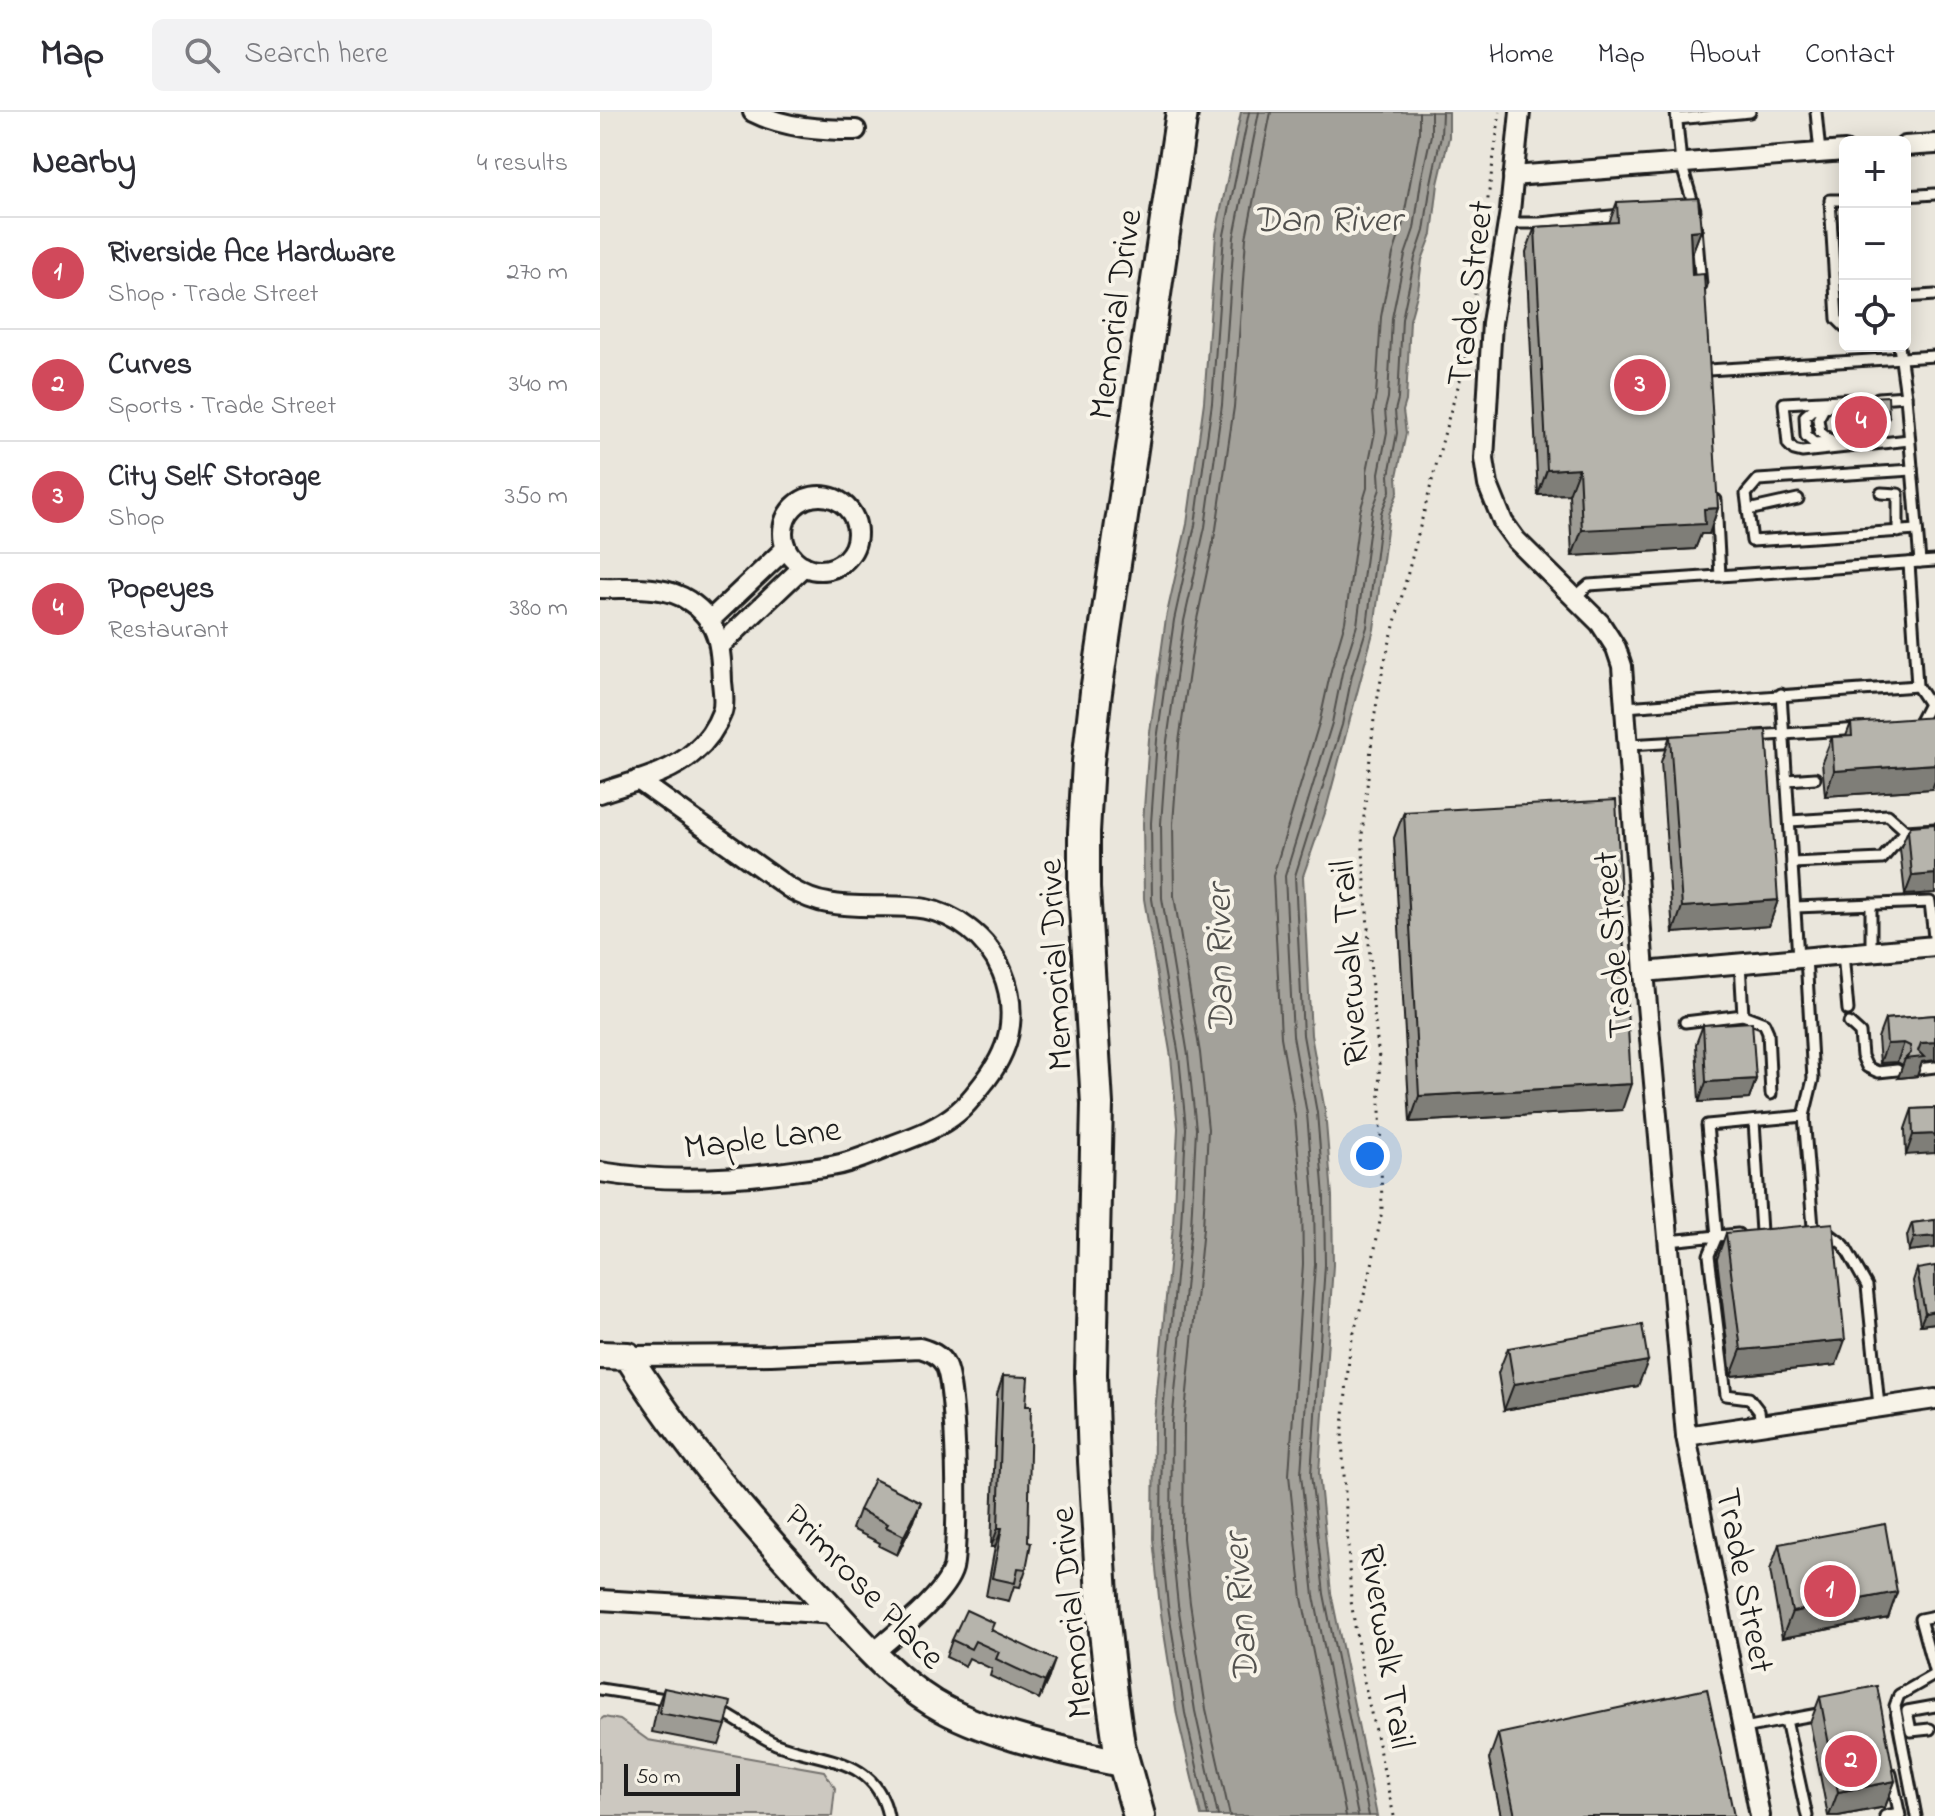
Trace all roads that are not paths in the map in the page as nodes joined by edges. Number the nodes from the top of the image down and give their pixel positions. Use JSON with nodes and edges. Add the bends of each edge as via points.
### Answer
{"nodes":[{"id":1,"x":753,"y":112,"type":"edge"},
{"id":2,"x":1182,"y":112,"type":"edge"},
{"id":3,"x":1520,"y":112,"type":"edge"},
{"id":4,"x":1750,"y":112,"type":"edge"},
{"id":5,"x":1816,"y":112,"type":"edge"},
{"id":6,"x":1723,"y":113,"type":"edge"},
{"id":7,"x":1676,"y":116,"type":"edge"},
{"id":8,"x":856,"y":130,"type":"dead end"},
{"id":9,"x":1935,"y":144,"type":"edge"},
{"id":10,"x":1911,"y":146,"type":"edge"},
{"id":11,"x":1839,"y":151,"type":"edge"},
{"id":12,"x":1820,"y":153,"type":"junction"},
{"id":13,"x":1681,"y":163,"type":"junction"},
{"id":14,"x":1513,"y":176,"type":"junction"},
{"id":15,"x":1935,"y":194,"type":"edge"},
{"id":16,"x":1911,"y":196,"type":"edge"},
{"id":17,"x":1839,"y":200,"type":"edge"},
{"id":18,"x":1695,"y":209,"type":"junction"},
{"id":19,"x":1679,"y":210,"type":"edge"},
{"id":20,"x":1633,"y":214,"type":"edge"},
{"id":21,"x":1508,"y":223,"type":"junction"},
{"id":22,"x":1935,"y":295,"type":"edge"},
{"id":23,"x":1911,"y":297,"type":"edge"},
{"id":24,"x":1702,"y":301,"type":"edge"},
{"id":25,"x":1839,"y":321,"type":"edge"},
{"id":26,"x":1901,"y":352,"type":"edge"},
{"id":27,"x":1707,"y":356,"type":"edge"},
{"id":28,"x":1935,"y":356,"type":"edge"},
{"id":29,"x":1902,"y":357,"type":"junction"},
{"id":30,"x":1708,"y":370,"type":"junction"},
{"id":31,"x":1709,"y":384,"type":"edge"},
{"id":32,"x":1906,"y":396,"type":"junction"},
{"id":33,"x":1861,"y":399,"type":"junction"},
{"id":34,"x":1909,"y":440,"type":"junction"},
{"id":35,"x":1872,"y":445,"type":"junction"},
{"id":36,"x":1912,"y":470,"type":"junction"},
{"id":37,"x":1881,"y":493,"type":"dead end"},
{"id":38,"x":1715,"y":494,"type":"edge"},
{"id":39,"x":1798,"y":499,"type":"dead end"},
{"id":40,"x":1748,"y":510,"type":"junction"},
{"id":41,"x":1917,"y":530,"type":"junction"},
{"id":42,"x":1898,"y":532,"type":"junction"},
{"id":43,"x":786,"y":548,"type":"junction"},
{"id":44,"x":1935,"y":561,"type":"edge"},
{"id":45,"x":1915,"y":563,"type":"junction"},
{"id":46,"x":804,"y":566,"type":"junction"},
{"id":47,"x":1720,"y":576,"type":"junction"},
{"id":48,"x":600,"y":588,"type":"edge"},
{"id":49,"x":1574,"y":598,"type":"junction"},
{"id":50,"x":709,"y":621,"type":"junction"},
{"id":51,"x":721,"y":645,"type":"junction"},
{"id":52,"x":1917,"y":686,"type":"junction"},
{"id":53,"x":1781,"y":694,"type":"junction"},
{"id":54,"x":1932,"y":704,"type":"edge"},
{"id":55,"x":1625,"y":707,"type":"junction"},
{"id":56,"x":1905,"y":726,"type":"edge"},
{"id":57,"x":1875,"y":728,"type":"edge"},
{"id":58,"x":1784,"y":734,"type":"junction"},
{"id":59,"x":1737,"y":738,"type":"edge"},
{"id":60,"x":1690,"y":741,"type":"edge"},
{"id":61,"x":1628,"y":745,"type":"junction"},
{"id":62,"x":1815,"y":778,"type":"dead end"},
{"id":63,"x":638,"y":780,"type":"junction"},
{"id":64,"x":1787,"y":780,"type":"junction"},
{"id":65,"x":600,"y":793,"type":"edge"},
{"id":66,"x":1790,"y":821,"type":"junction"},
{"id":67,"x":1935,"y":829,"type":"edge"},
{"id":68,"x":1906,"y":831,"type":"junction"},
{"id":69,"x":1792,"y":863,"type":"junction"},
{"id":70,"x":1871,"y":904,"type":"junction"},
{"id":71,"x":1795,"y":907,"type":"junction"},
{"id":72,"x":1935,"y":946,"type":"edge"},
{"id":73,"x":1871,"y":951,"type":"junction"},
{"id":74,"x":1843,"y":953,"type":"junction"},
{"id":75,"x":1802,"y":957,"type":"junction"},
{"id":76,"x":1740,"y":963,"type":"junction"},
{"id":77,"x":1644,"y":972,"type":"junction"},
{"id":78,"x":1848,"y":1010,"type":"dead end"},
{"id":79,"x":1743,"y":1015,"type":"junction"},
{"id":80,"x":1685,"y":1022,"type":"dead end"},
{"id":81,"x":1849,"y":1023,"type":"dead end"},
{"id":82,"x":1935,"y":1067,"type":"edge"},
{"id":83,"x":1918,"y":1069,"type":"edge"},
{"id":84,"x":1897,"y":1070,"type":"dead end"},
{"id":85,"x":1771,"y":1094,"type":"dead end"},
{"id":86,"x":1804,"y":1116,"type":"junction"},
{"id":87,"x":1754,"y":1121,"type":"junction"},
{"id":88,"x":600,"y":1172,"type":"edge"},
{"id":89,"x":1813,"y":1227,"type":"junction"},
{"id":90,"x":1800,"y":1228,"type":"edge"},
{"id":91,"x":1774,"y":1230,"type":"edge"},
{"id":92,"x":1761,"y":1232,"type":"junction"},
{"id":93,"x":1717,"y":1236,"type":"junction"},
{"id":94,"x":1669,"y":1241,"type":"junction"},
{"id":95,"x":600,"y":1355,"type":"edge"},
{"id":96,"x":628,"y":1356,"type":"junction"},
{"id":97,"x":1935,"y":1399,"type":"edge"},
{"id":98,"x":1879,"y":1406,"type":"junction"},
{"id":99,"x":1761,"y":1424,"type":"junction"},
{"id":100,"x":1686,"y":1436,"type":"junction"},
{"id":101,"x":600,"y":1600,"type":"edge"},
{"id":102,"x":837,"y":1614,"type":"junction"},
{"id":103,"x":1935,"y":1616,"type":"edge"},
{"id":104,"x":873,"y":1653,"type":"junction"},
{"id":105,"x":1934,"y":1674,"type":"edge"},
{"id":106,"x":600,"y":1689,"type":"edge"},
{"id":107,"x":684,"y":1702,"type":"edge"},
{"id":108,"x":1935,"y":1706,"type":"edge"},
{"id":109,"x":713,"y":1708,"type":"edge"},
{"id":110,"x":1831,"y":1711,"type":"edge"},
{"id":111,"x":1786,"y":1720,"type":"junction"},
{"id":112,"x":1744,"y":1728,"type":"junction"},
{"id":113,"x":1930,"y":1729,"type":"dead end"},
{"id":114,"x":1888,"y":1758,"type":"edge"},
{"id":115,"x":1124,"y":1764,"type":"junction"},
{"id":116,"x":1899,"y":1815,"type":"edge"},
{"id":117,"x":888,"y":1816,"type":"edge"},
{"id":118,"x":1139,"y":1816,"type":"edge"},
{"id":119,"x":1760,"y":1816,"type":"edge"},
{"id":120,"x":1807,"y":1816,"type":"edge"},
{"id":121,"x":1885,"y":1816,"type":"edge"},
{"id":122,"x":1916,"y":1816,"type":"edge"}],
"edges":[{"from":1,"to":8,"type":"street","via":[[789,124]]},
{"from":2,"to":115,"type":"main road","name":"Memorial Drive","via":[[1096,692],[1084,832],[1097,1104],[1094,1461],[1103,1613]]},
{"from":3,"to":14,"type":"street","name":"Trade Street"},
{"from":4,"to":6,"type":"lane"},
{"from":5,"to":12,"type":"lane"},
{"from":6,"to":7,"type":"lane"},
{"from":7,"to":13,"type":"lane"},
{"from":9,"to":10,"type":"street"},
{"from":11,"to":12,"type":"street"},
{"from":12,"to":13,"type":"street"},
{"from":13,"to":14,"type":"street"},
{"from":13,"to":18,"type":"lane"},
{"from":14,"to":21,"type":"street","name":"Trade Street"},
{"from":15,"to":16,"type":"lane"},
{"from":17,"to":25,"type":"lane","via":[[1830,200]]},
{"from":18,"to":19,"type":"lane"},
{"from":18,"to":24,"type":"lane"},
{"from":20,"to":21,"type":"lane"},
{"from":21,"to":49,"type":"street","name":"Trade Street","via":[[1492,323],[1484,459],[1488,485],[1516,540]]},
{"from":22,"to":23,"type":"lane"},
{"from":26,"to":29,"type":"lane"},
{"from":27,"to":30,"type":"lane"},
{"from":28,"to":29,"type":"lane"},
{"from":29,"to":30,"type":"lane"},
{"from":29,"to":32,"type":"lane"},
{"from":30,"to":31,"type":"lane"},
{"from":32,"to":33,"type":"lane"},
{"from":32,"to":34,"type":"lane"},
{"from":33,"to":35,"type":"lane","via":[[1824,408],[1818,419],[1820,432],[1832,442]]},
{"from":33,"to":35,"type":"lane","via":[[1784,403],[1788,444],[1802,452]]},
{"from":34,"to":35,"type":"lane"},
{"from":34,"to":36,"type":"lane"},
{"from":36,"to":40,"type":"lane","via":[[1758,480],[1746,494]]},
{"from":36,"to":41,"type":"lane"},
{"from":37,"to":42,"type":"lane","via":[[1898,494]]},
{"from":38,"to":47,"type":"lane"},
{"from":39,"to":40,"type":"lane"},
{"from":40,"to":42,"type":"lane","via":[[1752,541]]},
{"from":41,"to":42,"type":"lane"},
{"from":41,"to":45,"type":"lane"},
{"from":43,"to":46,"type":"street"},
{"from":43,"to":46,"type":"street","via":[[784,523],[797,503],[820,495],[843,503],[856,523],[855,547],[839,565],[815,570]]},
{"from":43,"to":50,"type":"street"},
{"from":44,"to":45,"type":"lane"},
{"from":45,"to":47,"type":"lane"},
{"from":45,"to":52,"type":"lane"},
{"from":46,"to":51,"type":"street"},
{"from":47,"to":49,"type":"lane","via":[[1589,585]]},
{"from":48,"to":50,"type":"street","via":[[674,593]]},
{"from":49,"to":55,"type":"street","name":"Trade Street","via":[[1616,648]]},
{"from":50,"to":51,"type":"street"},
{"from":51,"to":63,"type":"street","via":[[723,708],[714,729],[676,765]]},
{"from":52,"to":53,"type":"lane"},
{"from":52,"to":54,"type":"lane"},
{"from":53,"to":55,"type":"lane"},
{"from":53,"to":58,"type":"lane"},
{"from":54,"to":56,"type":"lane","via":[[1920,725]]},
{"from":55,"to":61,"type":"street","name":"Trade Street"},
{"from":57,"to":58,"type":"lane"},
{"from":58,"to":59,"type":"lane"},
{"from":58,"to":64,"type":"lane"},
{"from":60,"to":61,"type":"lane"},
{"from":61,"to":77,"type":"street","name":"Trade Street"},
{"from":62,"to":64,"type":"lane"},
{"from":63,"to":65,"type":"street"},
{"from":63,"to":88,"type":"street","name":"Maple Lane","via":[[808,898],[839,905],[937,910],[956,919],[998,963],[1010,1000],[1010,1023],[1001,1057],[959,1111],[919,1135],[846,1163],[687,1180]]},
{"from":64,"to":66,"type":"lane"},
{"from":66,"to":68,"type":"lane","via":[[1888,815]]},
{"from":66,"to":69,"type":"lane"},
{"from":67,"to":68,"type":"lane"},
{"from":68,"to":69,"type":"lane","via":[[1882,859]]},
{"from":69,"to":71,"type":"lane"},
{"from":70,"to":71,"type":"lane"},
{"from":70,"to":72,"type":"lane","via":[[1930,902]]},
{"from":70,"to":73,"type":"lane"},
{"from":71,"to":75,"type":"lane"},
{"from":72,"to":73,"type":"street"},
{"from":73,"to":74,"type":"street"},
{"from":74,"to":75,"type":"street"},
{"from":74,"to":78,"type":"lane"},
{"from":75,"to":76,"type":"street"},
{"from":75,"to":86,"type":"lane","via":[[1813,1079]]},
{"from":76,"to":77,"type":"street"},
{"from":76,"to":79,"type":"lane"},
{"from":77,"to":94,"type":"street","name":"Trade Street"},
{"from":79,"to":80,"type":"lane"},
{"from":79,"to":85,"type":"lane","via":[[1764,1023],[1768,1032]]},
{"from":81,"to":84,"type":"lane","via":[[1860,1033],[1867,1067]]},
{"from":82,"to":83,"type":"lane"},
{"from":86,"to":87,"type":"lane"},
{"from":86,"to":89,"type":"lane"},
{"from":87,"to":92,"type":"lane"},
{"from":87,"to":93,"type":"lane","via":[[1707,1125]]},
{"from":89,"to":90,"type":"lane"},
{"from":89,"to":98,"type":"lane","via":[[1844,1245],[1867,1286]]},
{"from":91,"to":92,"type":"lane"},
{"from":92,"to":93,"type":"lane"},
{"from":93,"to":94,"type":"lane"},
{"from":93,"to":99,"type":"lane","via":[[1709,1255],[1726,1395],[1749,1398]]},
{"from":94,"to":100,"type":"street","name":"Trade Street"},
{"from":95,"to":96,"type":"street"},
{"from":96,"to":102,"type":"street","name":"Primrose Place","via":[[662,1411]]},
{"from":96,"to":104,"type":"street","via":[[920,1348],[947,1367],[956,1483],[953,1568],[937,1593]]},
{"from":97,"to":98,"type":"street"},
{"from":98,"to":99,"type":"street"},
{"from":99,"to":100,"type":"street"},
{"from":100,"to":112,"type":"street","name":"Trade Street"},
{"from":101,"to":102,"type":"street"},
{"from":102,"to":104,"type":"street","name":"Primrose Place"},
{"from":103,"to":105,"type":"lane","via":[[1920,1619]]},
{"from":104,"to":115,"type":"street","name":"Primrose Place","via":[[909,1686],[955,1714],[1060,1750]]},
{"from":105,"to":122,"type":"lane","via":[[1899,1695],[1895,1706]]},
{"from":106,"to":107,"type":"lane"},
{"from":108,"to":113,"type":"lane","via":[[1907,1711],[1911,1731]]},
{"from":109,"to":117,"type":"lane","via":[[778,1745],[855,1769],[873,1782]]},
{"from":110,"to":111,"type":"lane"},
{"from":111,"to":112,"type":"lane"},
{"from":111,"to":120,"type":"lane"},
{"from":112,"to":119,"type":"street","name":"Trade Street"},
{"from":114,"to":116,"type":"lane"},
{"from":115,"to":118,"type":"main road","name":"Memorial Drive"},
{"from":116,"to":121,"type":"lane"}]}
